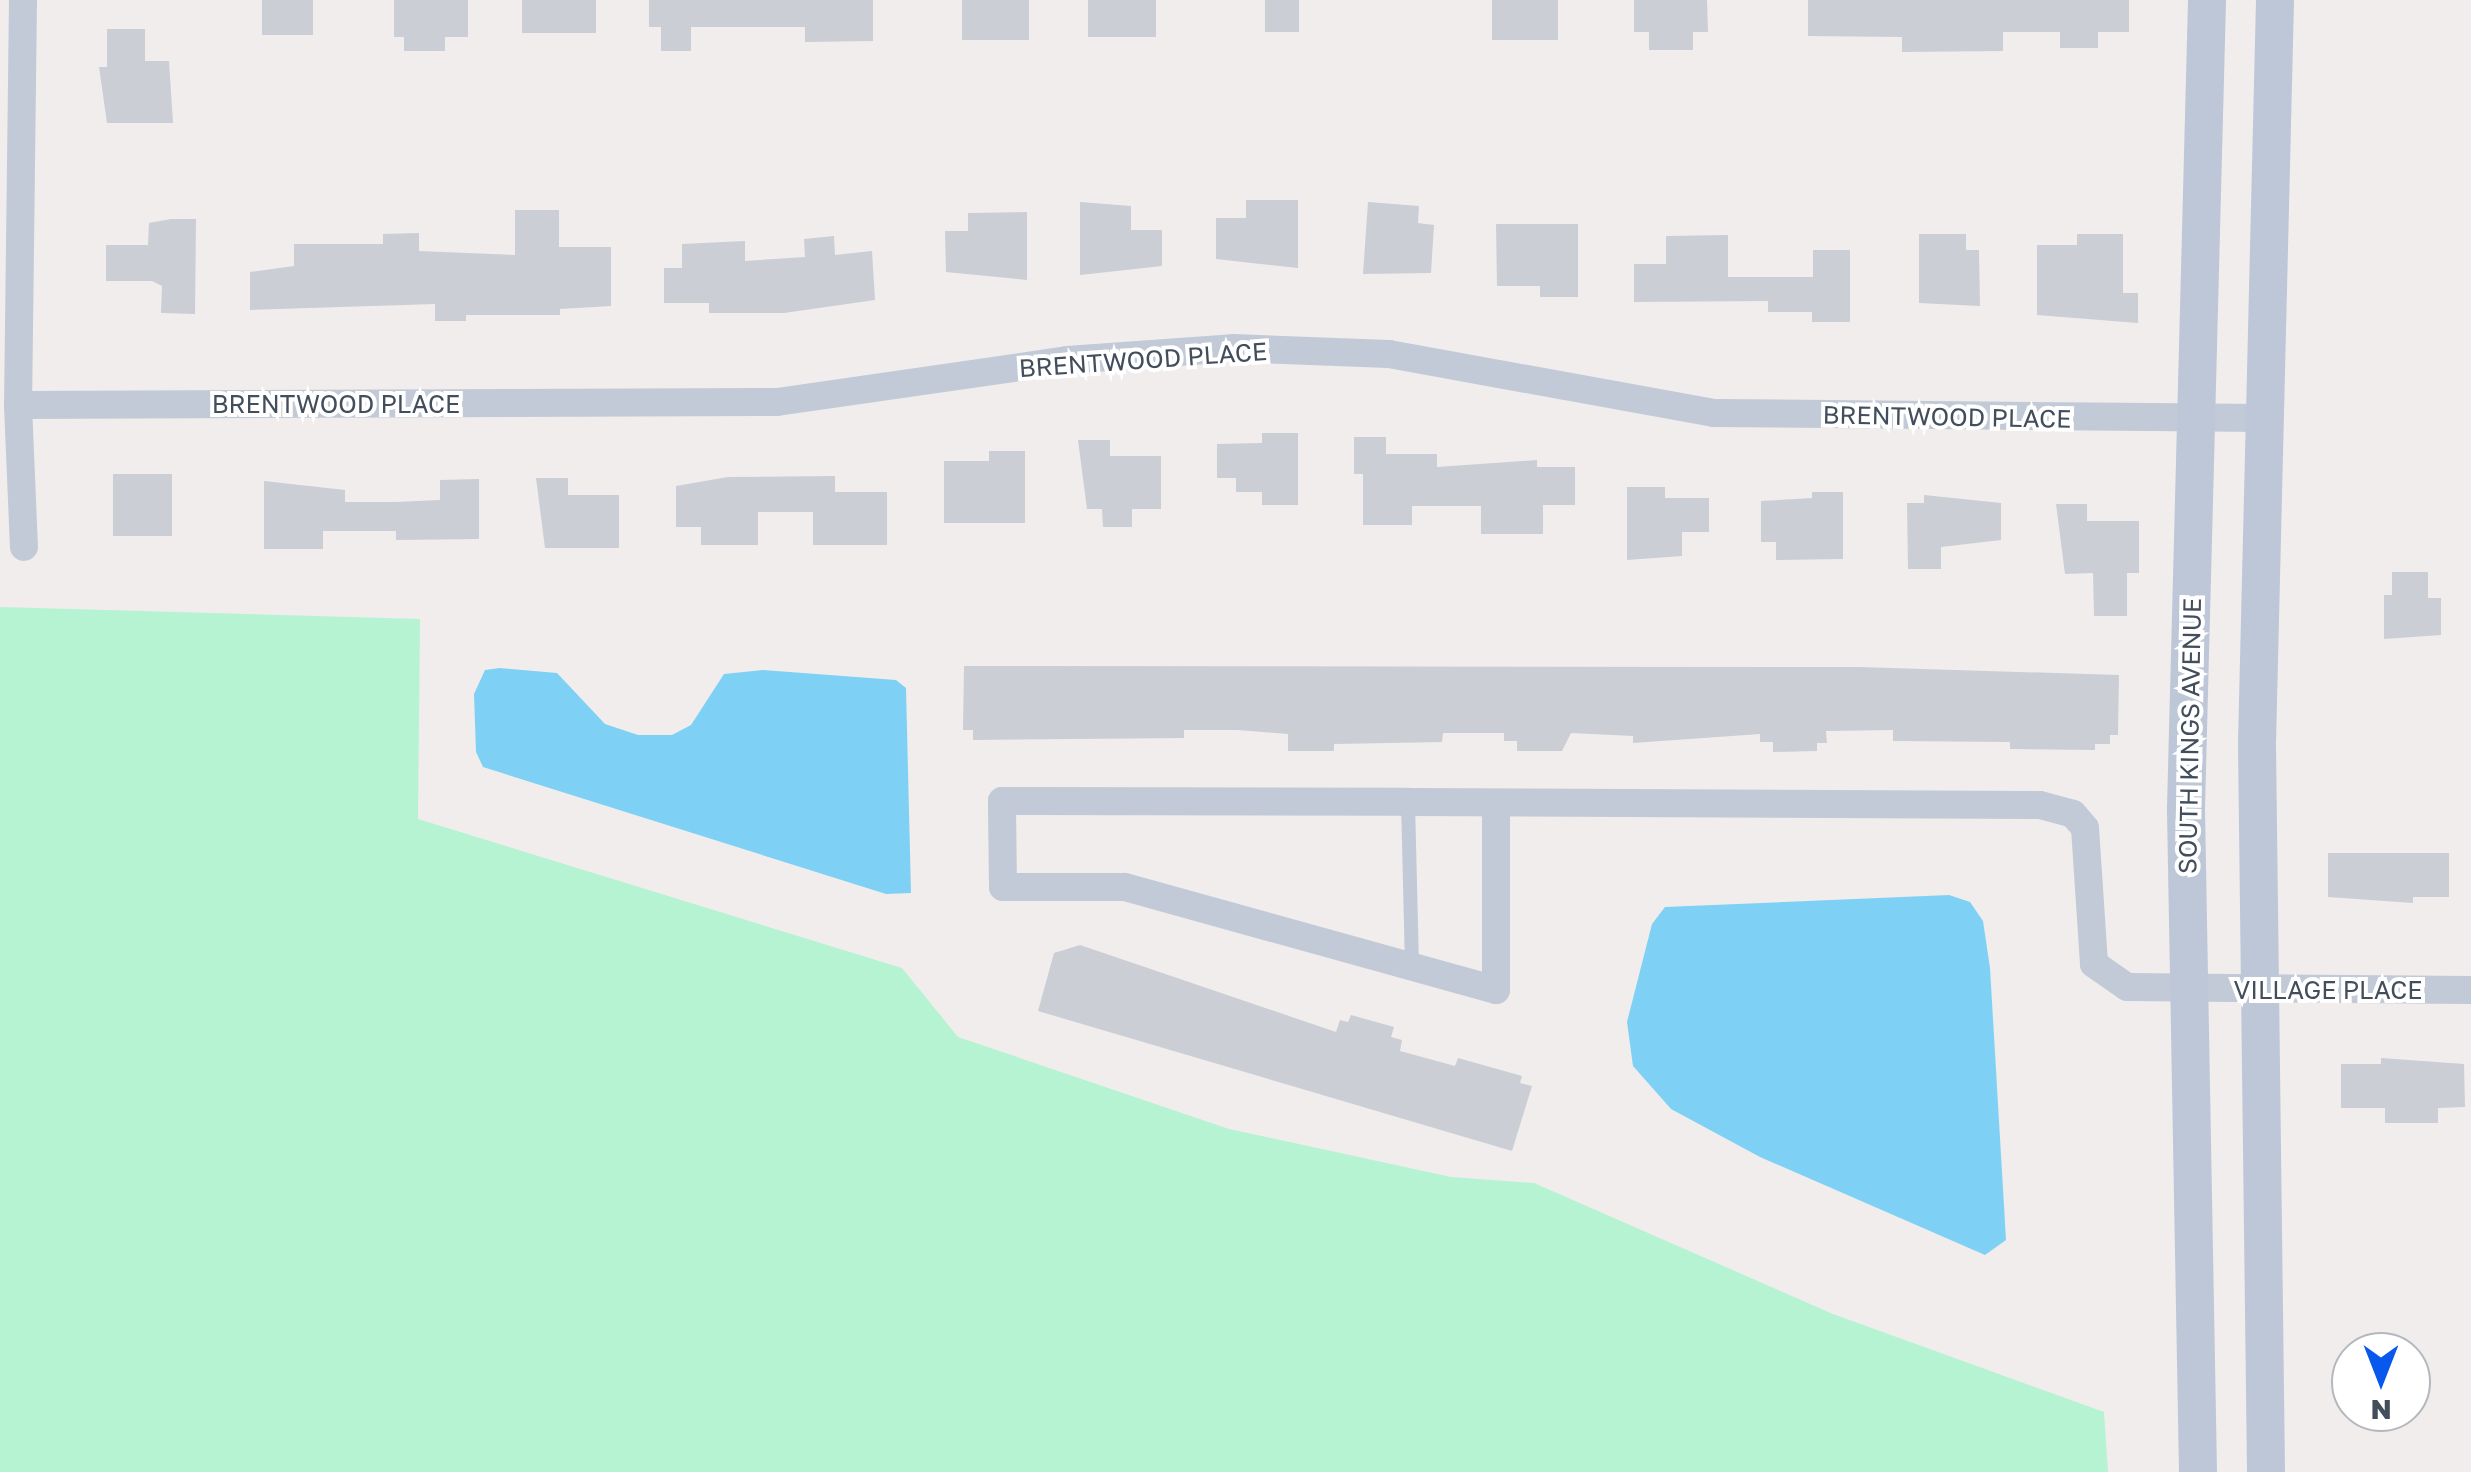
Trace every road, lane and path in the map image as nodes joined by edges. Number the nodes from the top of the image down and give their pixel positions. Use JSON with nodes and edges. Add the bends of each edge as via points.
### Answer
{"nodes":[{"id":1,"x":24,"y":0,"type":"edge"},
{"id":2,"x":2207,"y":0,"type":"edge"},
{"id":3,"x":2275,"y":0,"type":"edge"},
{"id":4,"x":18,"y":406,"type":"junction"},
{"id":5,"x":2266,"y":418,"type":"junction"},
{"id":6,"x":2200,"y":422,"type":"junction"},
{"id":7,"x":24,"y":546,"type":"dead end"},
{"id":8,"x":1408,"y":802,"type":"junction"},
{"id":9,"x":1496,"y":803,"type":"junction"},
{"id":10,"x":1412,"y":966,"type":"junction"},
{"id":11,"x":2186,"y":988,"type":"junction"},
{"id":12,"x":2257,"y":990,"type":"junction"},
{"id":13,"x":2471,"y":990,"type":"edge"},
{"id":14,"x":2198,"y":1472,"type":"edge"},
{"id":15,"x":2266,"y":1472,"type":"edge"}],
"edges":[{"from":1,"to":4,"type":"street"},
{"from":2,"to":6,"type":"main road","name":"SOUTH KINGS AVENUE"},
{"from":3,"to":5,"type":"main road"},
{"from":4,"to":6,"type":"street","name":"BRENTWOOD PLACE","via":[[778,402],[1066,360],[1233,348],[1389,354],[1713,413]]},
{"from":4,"to":7,"type":"street"},
{"from":5,"to":6,"type":"street","name":"BRENTWOOD PLACE"},
{"from":5,"to":12,"type":"main road"},
{"from":6,"to":11,"type":"main road","name":"SOUTH KINGS AVENUE"},
{"from":8,"to":9,"type":"street"},
{"from":8,"to":10,"type":"lane"},
{"from":8,"to":10,"type":"street","via":[[1002,801],[1003,887],[1124,887]]},
{"from":9,"to":10,"type":"street","via":[[1496,990]]},
{"from":9,"to":11,"type":"street","name":"VILLAGE PLACE","via":[[2056,807],[2084,828],[2090,848],[2094,964],[2127,987]]},
{"from":11,"to":12,"type":"street","name":"VILLAGE PLACE"},
{"from":11,"to":14,"type":"main road","name":"SOUTH KINGS AVENUE"},
{"from":12,"to":13,"type":"street","name":"VILLAGE PLACE"},
{"from":12,"to":15,"type":"main road"}]}
